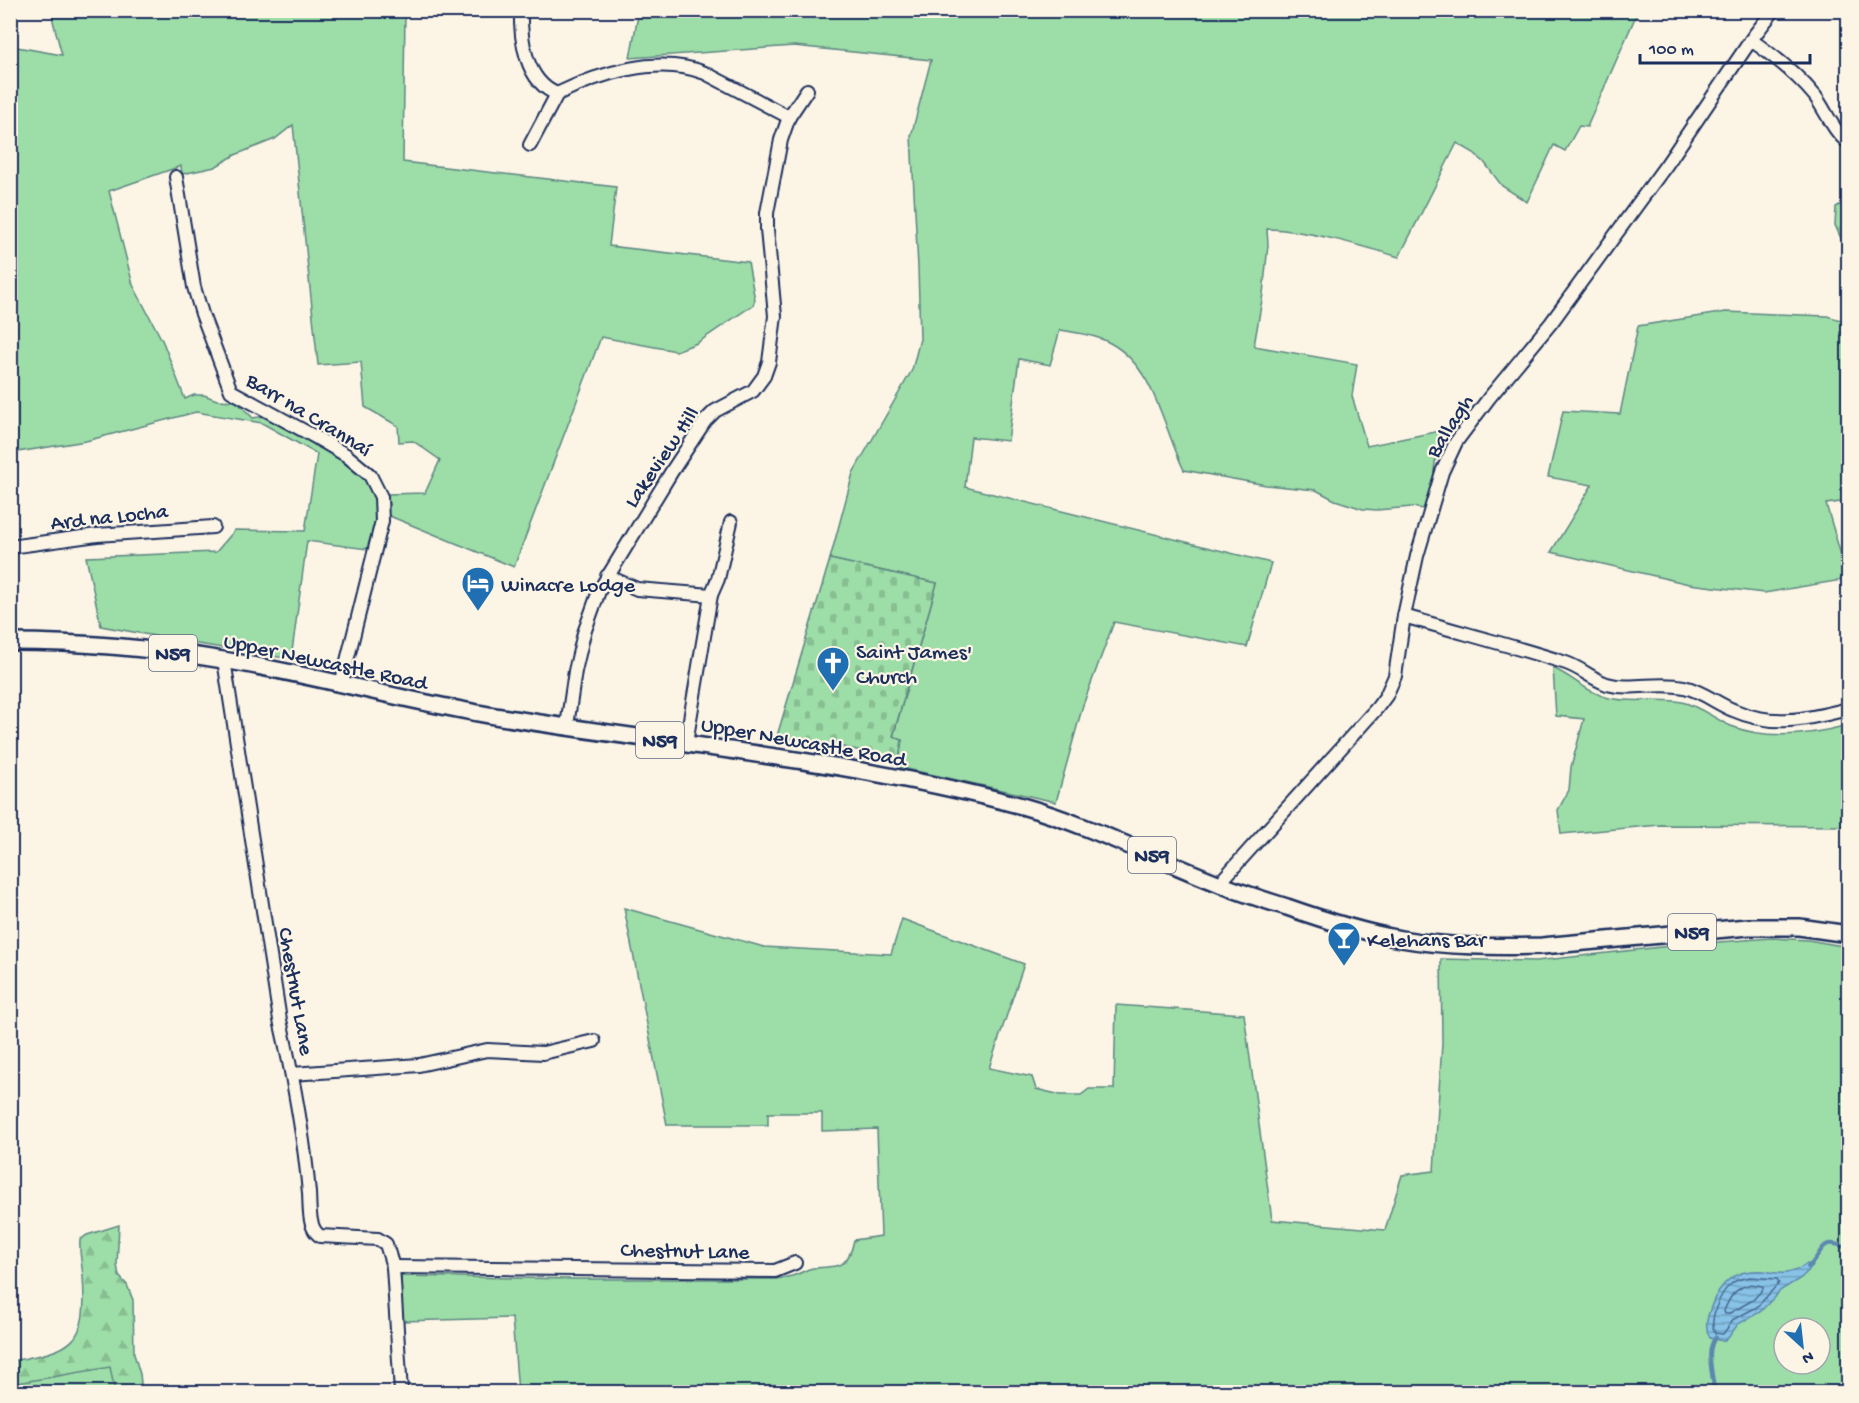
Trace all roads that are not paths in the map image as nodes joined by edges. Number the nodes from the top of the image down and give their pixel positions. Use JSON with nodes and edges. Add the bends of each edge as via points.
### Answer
{"nodes":[{"id":1,"x":521,"y":10,"type":"edge"},
{"id":2,"x":1774,"y":10,"type":"edge"},
{"id":3,"x":1750,"y":40,"type":"junction"},
{"id":4,"x":807,"y":90,"type":"dead end"},
{"id":5,"x":557,"y":94,"type":"junction"},
{"id":6,"x":789,"y":117,"type":"junction"},
{"id":7,"x":1848,"y":142,"type":"edge"},
{"id":8,"x":530,"y":145,"type":"dead end"},
{"id":9,"x":176,"y":177,"type":"dead end"},
{"id":10,"x":731,"y":522,"type":"dead end"},
{"id":11,"x":213,"y":527,"type":"dead end"},
{"id":12,"x":10,"y":547,"type":"edge"},
{"id":13,"x":607,"y":576,"type":"junction"},
{"id":14,"x":711,"y":595,"type":"junction"},
{"id":15,"x":1404,"y":616,"type":"junction"},
{"id":16,"x":10,"y":642,"type":"edge"},
{"id":17,"x":224,"y":660,"type":"junction"},
{"id":18,"x":341,"y":685,"type":"junction"},
{"id":19,"x":1848,"y":709,"type":"edge"},
{"id":20,"x":567,"y":726,"type":"junction"},
{"id":21,"x":686,"y":742,"type":"junction"},
{"id":22,"x":1222,"y":885,"type":"junction"},
{"id":23,"x":1848,"y":934,"type":"edge"},
{"id":24,"x":594,"y":1041,"type":"dead end"},
{"id":25,"x":292,"y":1074,"type":"junction"},
{"id":26,"x":795,"y":1263,"type":"dead end"},
{"id":27,"x":393,"y":1267,"type":"junction"},
{"id":28,"x":401,"y":1392,"type":"edge"}],
"edges":[{"from":1,"to":5,"type":"street","via":[[525,53],[544,86]]},
{"from":2,"to":3,"type":"street","name":"Ballagh"},
{"from":3,"to":7,"type":"street","via":[[1801,81]]},
{"from":3,"to":15,"type":"street","name":"Ballagh","via":[[1647,192],[1551,323],[1456,442],[1422,536]]},
{"from":4,"to":6,"type":"street","name":"Lakeview Hill"},
{"from":5,"to":6,"type":"street","via":[[632,69],[677,65],[713,76]]},
{"from":5,"to":8,"type":"street"},
{"from":6,"to":13,"type":"street","name":"Lakeview Hill","via":[[767,213],[775,324],[764,376],[753,391],[715,411],[705,421]]},
{"from":9,"to":18,"type":"street","name":"Barr na Crannaí","via":[[194,287],[231,391],[346,455],[370,475],[381,497],[382,521]]},
{"from":10,"to":14,"type":"street"},
{"from":11,"to":12,"type":"street","name":"Ard na Locha","via":[[97,535]]},
{"from":13,"to":14,"type":"street","via":[[637,589]]},
{"from":13,"to":20,"type":"street","name":"Lakeview Hill","via":[[584,633]]},
{"from":14,"to":21,"type":"street"},
{"from":15,"to":19,"type":"street","via":[[1568,664],[1604,683],[1691,688],[1733,710],[1761,719],[1799,720]]},
{"from":15,"to":22,"type":"street","name":"Ballagh","via":[[1395,676],[1386,696]]},
{"from":16,"to":17,"type":"main road","name":"Upper Newcastle Road","number":"N59","via":[[132,647]]},
{"from":17,"to":18,"type":"main road","name":"Upper Newcastle Road","number":"N59"},
{"from":17,"to":25,"type":"street","name":"Chestnut Lane","via":[[280,1020]]},
{"from":18,"to":20,"type":"main road","name":"Upper Newcastle Road","number":"N59","via":[[445,708]]},
{"from":20,"to":21,"type":"main road","name":"Upper Newcastle Road","number":"N59"},
{"from":21,"to":22,"type":"main road","name":"Upper Newcastle Road","number":"N59","via":[[837,767],[1015,804],[1078,824]]},
{"from":22,"to":23,"type":"main road","name":"Upper Newcastle Road","number":"N59","via":[[1326,921],[1396,938],[1475,946],[1536,946],[1748,927],[1799,927]]},
{"from":24,"to":25,"type":"street","via":[[543,1053],[487,1050],[419,1065]]},
{"from":25,"to":27,"type":"street","name":"Chestnut Lane","via":[[312,1228],[320,1236],[378,1239],[386,1244]]},
{"from":26,"to":27,"type":"street","name":"Chestnut Lane","via":[[775,1271]]},
{"from":27,"to":28,"type":"street","name":"Chestnut Lane"}]}
